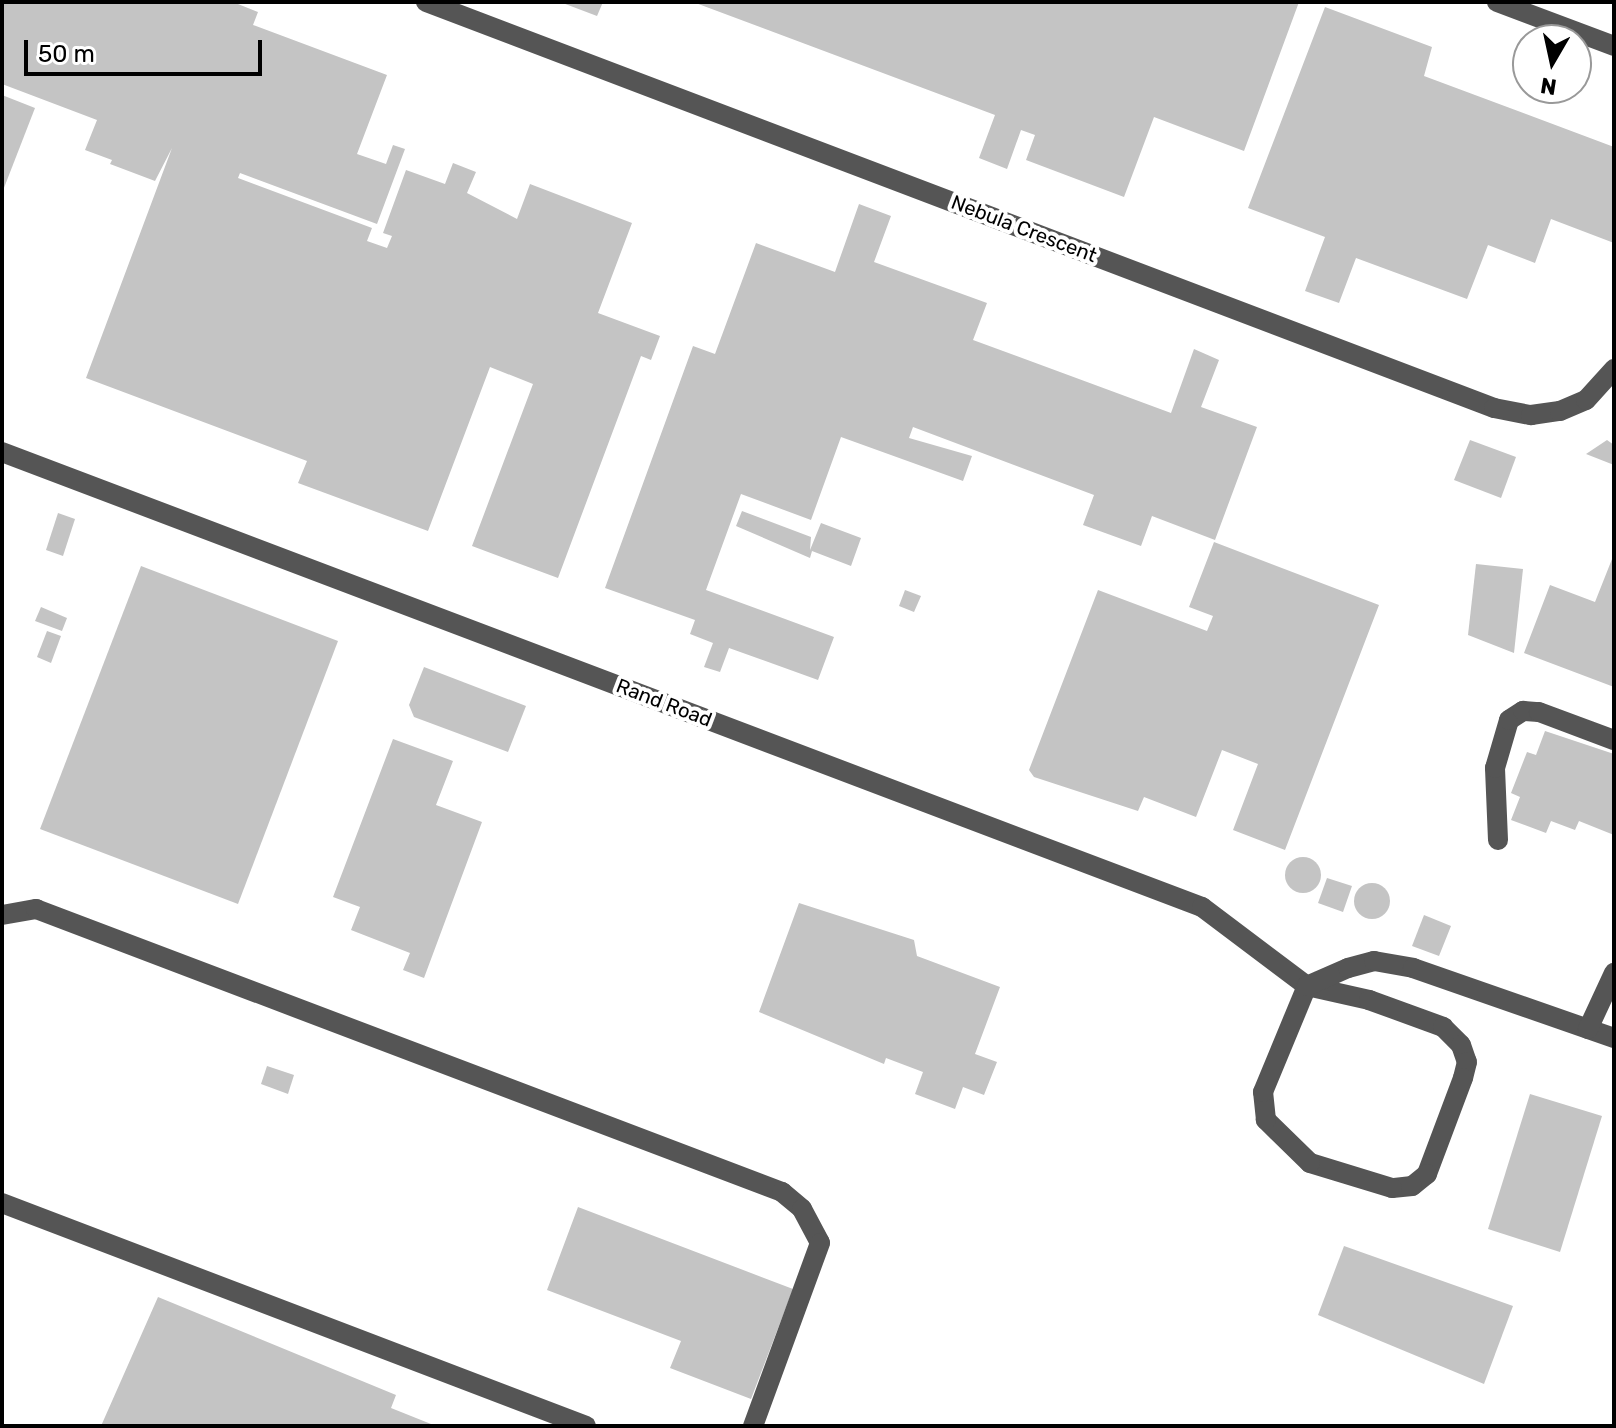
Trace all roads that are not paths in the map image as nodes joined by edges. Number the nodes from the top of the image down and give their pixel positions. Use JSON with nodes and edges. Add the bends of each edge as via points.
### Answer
{"nodes":[{"id":1,"x":426,"y":2,"type":"edge"},
{"id":2,"x":1497,"y":2,"type":"edge"},
{"id":3,"x":1614,"y":46,"type":"edge"},
{"id":4,"x":1614,"y":369,"type":"edge"},
{"id":5,"x":2,"y":452,"type":"edge"},
{"id":6,"x":1614,"y":740,"type":"edge"},
{"id":7,"x":1498,"y":840,"type":"dead end"},
{"id":8,"x":2,"y":915,"type":"edge"},
{"id":9,"x":1614,"y":973,"type":"edge"},
{"id":10,"x":1307,"y":986,"type":"junction"},
{"id":11,"x":1588,"y":1029,"type":"junction"},
{"id":12,"x":1614,"y":1038,"type":"edge"},
{"id":13,"x":2,"y":1203,"type":"edge"},
{"id":14,"x":586,"y":1426,"type":"edge"},
{"id":15,"x":753,"y":1426,"type":"edge"}],
"edges":[{"from":1,"to":4,"type":"lane","name":"Nebula Crescent","via":[[1494,408],[1531,415],[1560,411],[1586,400]]},
{"from":2,"to":3,"type":"lane"},
{"from":5,"to":10,"type":"lane","name":"Rand Road","via":[[1202,907]]},
{"from":6,"to":7,"type":"lane","via":[[1539,712],[1523,711],[1509,720],[1495,768]]},
{"from":8,"to":15,"type":"lane","via":[[36,909],[782,1192],[802,1209],[820,1243]]},
{"from":9,"to":11,"type":"lane"},
{"from":10,"to":10,"type":"lane","via":[[1369,1000],[1443,1027],[1461,1045],[1467,1062],[1463,1078],[1427,1174],[1412,1186],[1392,1188],[1310,1163],[1266,1120],[1263,1092]]},
{"from":10,"to":11,"type":"lane","via":[[1374,961],[1413,968]]},
{"from":11,"to":12,"type":"lane"},
{"from":13,"to":14,"type":"lane"}]}
